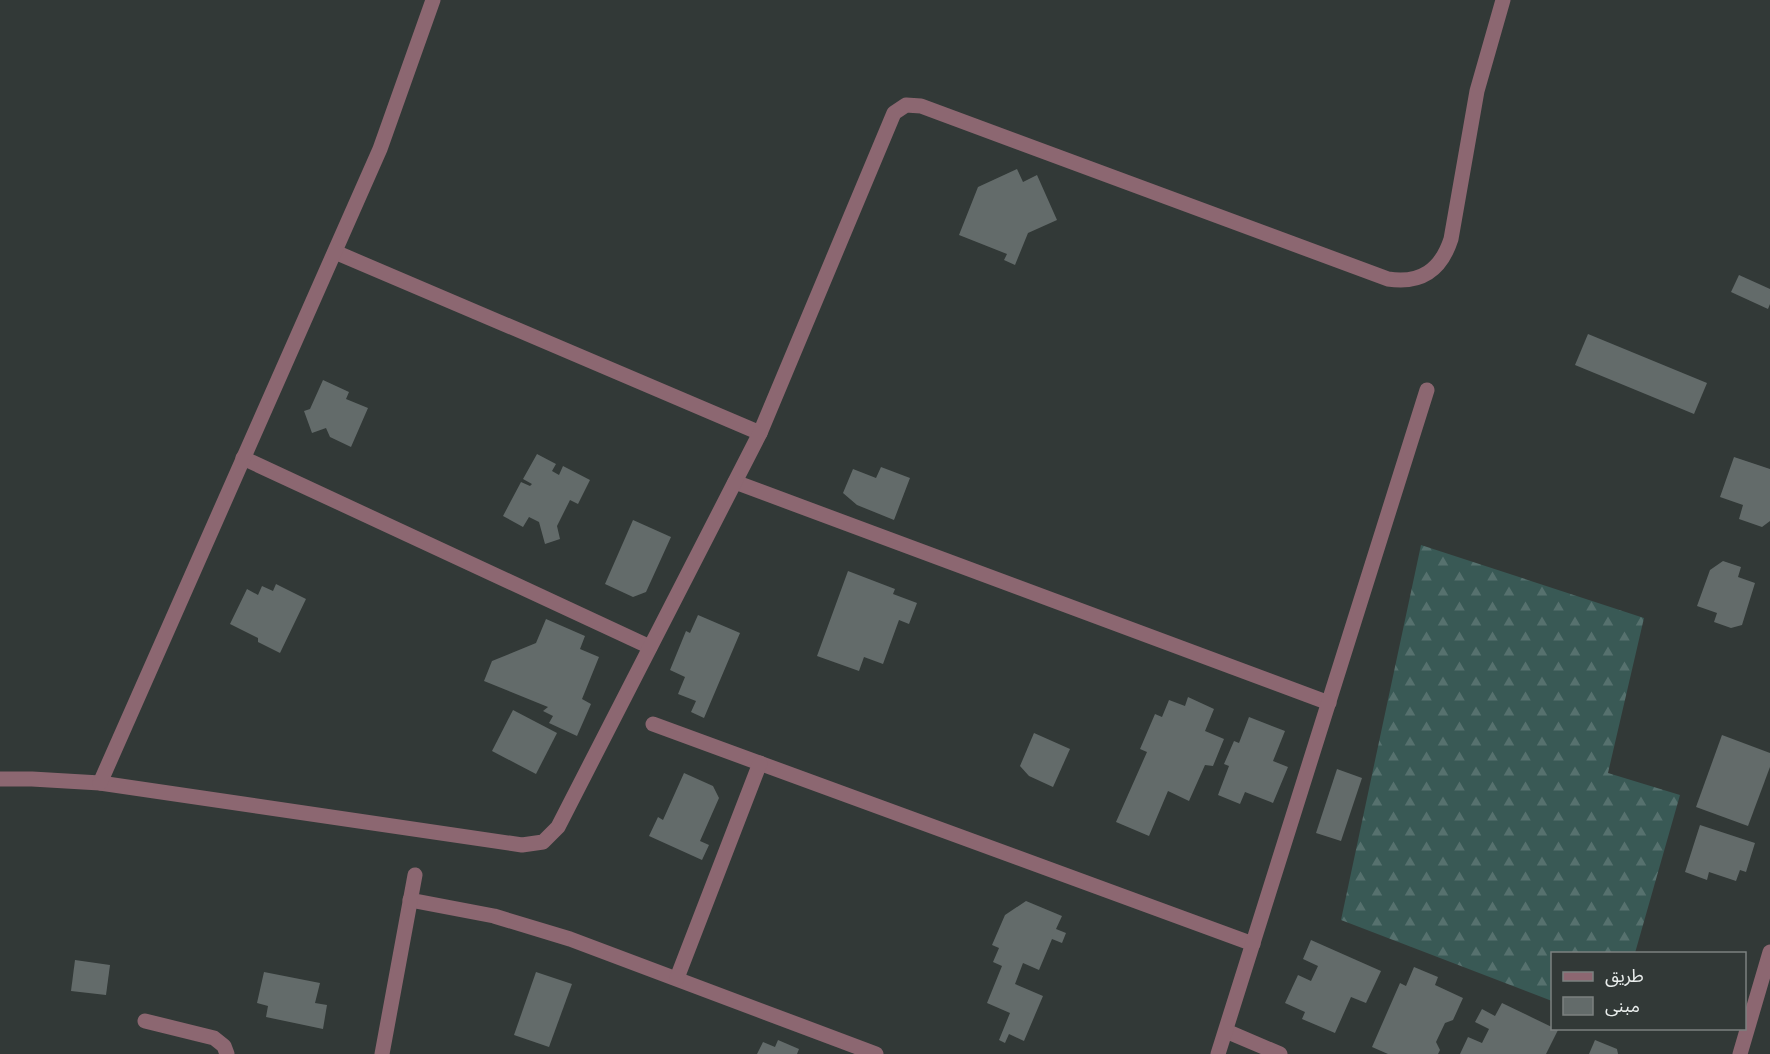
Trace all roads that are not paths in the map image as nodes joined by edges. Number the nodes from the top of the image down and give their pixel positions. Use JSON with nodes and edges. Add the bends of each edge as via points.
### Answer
{"nodes":[{"id":1,"x":433,"y":0,"type":"edge"},
{"id":2,"x":1503,"y":0,"type":"edge"},
{"id":3,"x":335,"y":252,"type":"junction"},
{"id":4,"x":1427,"y":390,"type":"dead end"},
{"id":5,"x":759,"y":433,"type":"junction"},
{"id":6,"x":243,"y":458,"type":"junction"},
{"id":7,"x":735,"y":482,"type":"junction"},
{"id":8,"x":650,"y":647,"type":"junction"},
{"id":9,"x":1329,"y":703,"type":"junction"},
{"id":10,"x":653,"y":724,"type":"dead end"},
{"id":11,"x":760,"y":763,"type":"junction"},
{"id":12,"x":0,"y":779,"type":"edge"},
{"id":13,"x":100,"y":783,"type":"junction"},
{"id":14,"x":415,"y":875,"type":"dead end"},
{"id":15,"x":410,"y":900,"type":"junction"},
{"id":16,"x":1253,"y":944,"type":"junction"},
{"id":17,"x":1770,"y":952,"type":"edge"},
{"id":18,"x":676,"y":978,"type":"junction"},
{"id":19,"x":145,"y":1021,"type":"dead end"},
{"id":20,"x":1226,"y":1031,"type":"junction"},
{"id":21,"x":227,"y":1054,"type":"edge"},
{"id":22,"x":382,"y":1054,"type":"edge"},
{"id":23,"x":876,"y":1054,"type":"edge"},
{"id":24,"x":1218,"y":1054,"type":"edge"},
{"id":25,"x":1281,"y":1054,"type":"edge"},
{"id":26,"x":1740,"y":1054,"type":"edge"}],
"edges":[{"from":1,"to":3,"type":"street","via":[[380,149]]},
{"from":2,"to":5,"type":"street","via":[[1477,91],[1447,253],[1439,264],[1416,279],[1388,279],[921,106],[899,108],[890,119]]},
{"from":3,"to":5,"type":"street"},
{"from":3,"to":6,"type":"street"},
{"from":4,"to":9,"type":"street"},
{"from":5,"to":7,"type":"street"},
{"from":6,"to":8,"type":"street"},
{"from":6,"to":13,"type":"street"},
{"from":7,"to":8,"type":"street"},
{"from":7,"to":9,"type":"street"},
{"from":8,"to":13,"type":"street","via":[[558,827],[543,842],[532,845]]},
{"from":9,"to":16,"type":"street"},
{"from":10,"to":11,"type":"street"},
{"from":11,"to":16,"type":"street"},
{"from":11,"to":18,"type":"street"},
{"from":12,"to":13,"type":"street"},
{"from":14,"to":15,"type":"street"},
{"from":15,"to":18,"type":"street","via":[[532,926]]},
{"from":15,"to":22,"type":"street"},
{"from":16,"to":20,"type":"street"},
{"from":17,"to":26,"type":"street"},
{"from":18,"to":23,"type":"street"},
{"from":19,"to":21,"type":"street","via":[[214,1038]]},
{"from":20,"to":24,"type":"street"},
{"from":20,"to":25,"type":"street"}]}
